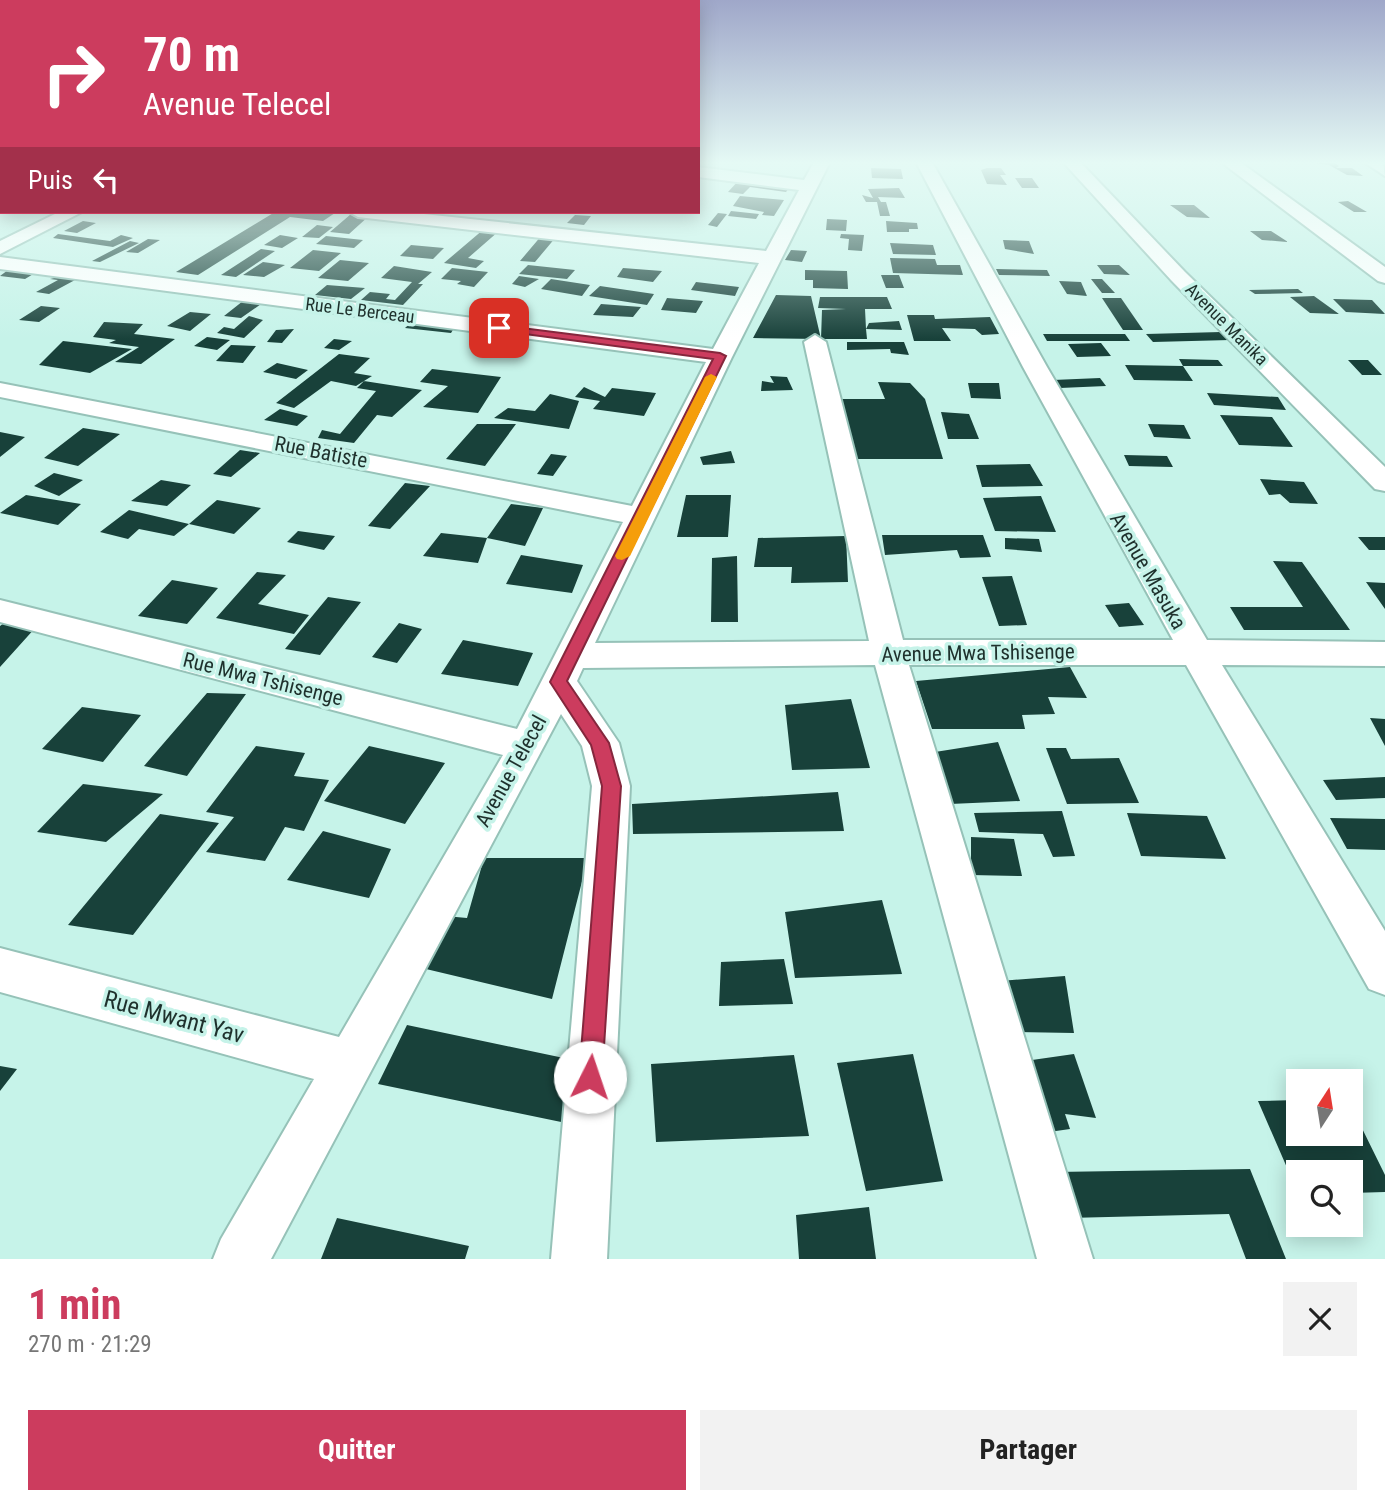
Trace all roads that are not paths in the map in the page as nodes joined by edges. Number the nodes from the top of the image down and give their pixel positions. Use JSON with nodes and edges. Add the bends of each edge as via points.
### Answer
{"nodes":[{"id":1,"x":55,"y":221,"type":"edge"},
{"id":2,"x":437,"y":221,"type":"edge"},
{"id":3,"x":791,"y":221,"type":"edge"},
{"id":4,"x":955,"y":221,"type":"edge"},
{"id":5,"x":1126,"y":221,"type":"edge"},
{"id":6,"x":1309,"y":221,"type":"edge"},
{"id":7,"x":0,"y":248,"type":"edge"},
{"id":8,"x":772,"y":258,"type":"junction"},
{"id":9,"x":0,"y":263,"type":"edge"},
{"id":10,"x":1385,"y":277,"type":"edge"},
{"id":11,"x":814,"y":342,"type":"dead end"},
{"id":12,"x":720,"y":356,"type":"junction"},
{"id":13,"x":0,"y":390,"type":"edge"},
{"id":14,"x":1385,"y":483,"type":"edge"},
{"id":15,"x":642,"y":517,"type":"junction"},
{"id":16,"x":0,"y":611,"type":"edge"},
{"id":17,"x":1194,"y":651,"type":"junction"},
{"id":18,"x":889,"y":654,"type":"junction"},
{"id":19,"x":1385,"y":654,"type":"edge"},
{"id":20,"x":565,"y":669,"type":"junction"},
{"id":21,"x":527,"y":746,"type":"junction"},
{"id":22,"x":0,"y":970,"type":"edge"},
{"id":23,"x":1385,"y":973,"type":"edge"},
{"id":24,"x":348,"y":1064,"type":"junction"},
{"id":25,"x":241,"y":1259,"type":"edge"},
{"id":26,"x":579,"y":1259,"type":"edge"},
{"id":27,"x":1065,"y":1259,"type":"edge"}],
"edges":[{"from":1,"to":7,"type":"street"},
{"from":2,"to":8,"type":"street"},
{"from":3,"to":8,"type":"street","name":"Avenue Telecel"},
{"from":4,"to":17,"type":"street","name":"Avenue Masuka"},
{"from":5,"to":14,"type":"street","name":"Avenue Manika"},
{"from":6,"to":10,"type":"street"},
{"from":8,"to":12,"type":"street","name":"Avenue Telecel"},
{"from":9,"to":12,"type":"street","name":"Rue Le Berceau"},
{"from":11,"to":18,"type":"street"},
{"from":12,"to":15,"type":"street","name":"Avenue Telecel"},
{"from":13,"to":15,"type":"street","name":"Rue Batiste"},
{"from":15,"to":20,"type":"street","name":"Avenue Telecel"},
{"from":16,"to":21,"type":"street","name":"Rue Mwa Tshisenge"},
{"from":17,"to":18,"type":"street","name":"Avenue Mwa Tshisenge"},
{"from":17,"to":19,"type":"street","name":"Avenue Mwa Tshisenge"},
{"from":17,"to":23,"type":"street","name":"Avenue Masuka"},
{"from":18,"to":20,"type":"street","name":"Avenue Mwa Tshisenge"},
{"from":18,"to":27,"type":"street"},
{"from":20,"to":21,"type":"street","name":"Avenue Telecel"},
{"from":20,"to":26,"type":"street","via":[[600,743],[611,786]]},
{"from":21,"to":24,"type":"street","name":"Avenue Telecel"},
{"from":22,"to":24,"type":"street","name":"Rue Mwant Yav"},
{"from":24,"to":25,"type":"street","name":"Avenue Telecel"}]}
